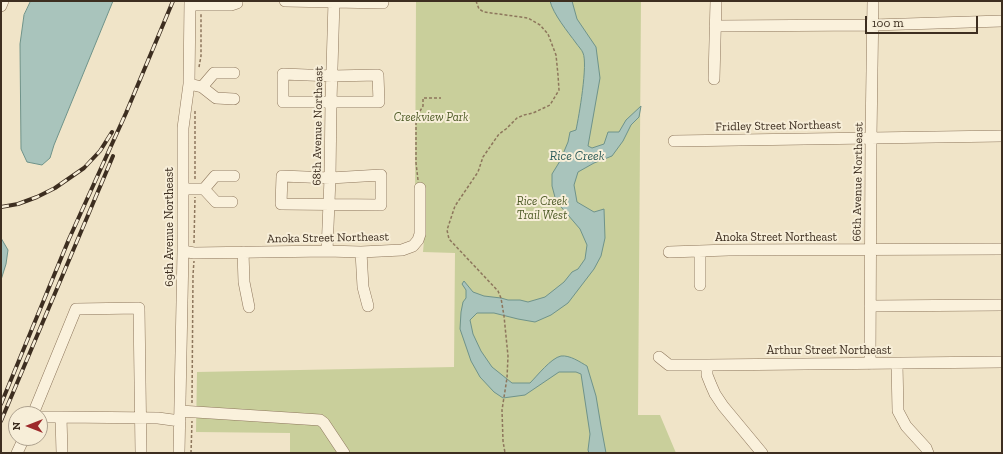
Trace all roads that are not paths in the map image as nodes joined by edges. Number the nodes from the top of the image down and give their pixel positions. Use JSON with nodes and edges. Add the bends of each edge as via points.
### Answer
{"nodes":[{"id":1,"x":3,"y":1,"type":"edge"},
{"id":2,"x":237,"y":1,"type":"edge"},
{"id":3,"x":285,"y":1,"type":"edge"},
{"id":4,"x":334,"y":1,"type":"edge"},
{"id":5,"x":383,"y":1,"type":"edge"},
{"id":6,"x":716,"y":1,"type":"edge"},
{"id":7,"x":873,"y":1,"type":"edge"},
{"id":8,"x":190,"y":3,"type":"edge"},
{"id":9,"x":1,"y":6,"type":"edge"},
{"id":10,"x":1002,"y":21,"type":"edge"},
{"id":11,"x":873,"y":25,"type":"junction"},
{"id":12,"x":715,"y":26,"type":"junction"},
{"id":13,"x":234,"y":73,"type":"dead end"},
{"id":14,"x":332,"y":76,"type":"junction"},
{"id":15,"x":714,"y":78,"type":"dead end"},
{"id":16,"x":189,"y":84,"type":"junction"},
{"id":17,"x":202,"y":87,"type":"junction"},
{"id":18,"x":234,"y":99,"type":"dead end"},
{"id":19,"x":331,"y":102,"type":"junction"},
{"id":20,"x":1002,"y":136,"type":"edge"},
{"id":21,"x":871,"y":138,"type":"junction"},
{"id":22,"x":674,"y":141,"type":"dead end"},
{"id":23,"x":234,"y":176,"type":"dead end"},
{"id":24,"x":330,"y":178,"type":"junction"},
{"id":25,"x":183,"y":188,"type":"junction"},
{"id":26,"x":420,"y":188,"type":"road end"},
{"id":27,"x":199,"y":189,"type":"junction"},
{"id":28,"x":232,"y":202,"type":"dead end"},
{"id":29,"x":329,"y":205,"type":"junction"},
{"id":30,"x":1002,"y":249,"type":"edge"},
{"id":31,"x":870,"y":250,"type":"junction"},
{"id":32,"x":183,"y":251,"type":"junction"},
{"id":33,"x":327,"y":251,"type":"junction"},
{"id":34,"x":700,"y":251,"type":"junction"},
{"id":35,"x":243,"y":252,"type":"junction"},
{"id":36,"x":361,"y":252,"type":"junction"},
{"id":37,"x":669,"y":252,"type":"dead end"},
{"id":38,"x":700,"y":285,"type":"dead end"},
{"id":39,"x":1002,"y":305,"type":"edge"},
{"id":40,"x":368,"y":306,"type":"dead end"},
{"id":41,"x":870,"y":306,"type":"junction"},
{"id":42,"x":249,"y":307,"type":"dead end"},
{"id":43,"x":659,"y":357,"type":"dead end"},
{"id":44,"x":1002,"y":362,"type":"edge"},
{"id":45,"x":870,"y":364,"type":"junction"},
{"id":46,"x":897,"y":364,"type":"junction"},
{"id":47,"x":707,"y":365,"type":"junction"},
{"id":48,"x":36,"y":406,"type":"edge"},
{"id":49,"x":180,"y":416,"type":"junction"},
{"id":50,"x":48,"y":417,"type":"edge"},
{"id":51,"x":61,"y":417,"type":"junction"},
{"id":52,"x":141,"y":418,"type":"junction"},
{"id":53,"x":62,"y":453,"type":"edge"},
{"id":54,"x":141,"y":453,"type":"edge"},
{"id":55,"x":179,"y":453,"type":"edge"},
{"id":56,"x":344,"y":453,"type":"edge"},
{"id":57,"x":762,"y":453,"type":"edge"},
{"id":58,"x":928,"y":453,"type":"edge"}],
"edges":[{"from":1,"to":9,"type":"street"},
{"from":2,"to":8,"type":"street","via":[[231,5]]},
{"from":3,"to":4,"type":"street"},
{"from":4,"to":5,"type":"street"},
{"from":4,"to":14,"type":"street","name":"68th Avenue Northeast"},
{"from":6,"to":12,"type":"street"},
{"from":7,"to":11,"type":"street","name":"66th Avenue Northeast"},
{"from":8,"to":16,"type":"street","name":"69th Avenue Northeast"},
{"from":10,"to":11,"type":"street"},
{"from":11,"to":12,"type":"street"},
{"from":11,"to":21,"type":"street","name":"66th Avenue Northeast"},
{"from":12,"to":15,"type":"street"},
{"from":13,"to":17,"type":"street","via":[[214,74]]},
{"from":14,"to":19,"type":"street","name":"68th Avenue Northeast"},
{"from":14,"to":19,"type":"street","via":[[378,75],[378,102]]},
{"from":14,"to":19,"type":"street","via":[[283,74],[282,102]]},
{"from":16,"to":17,"type":"street"},
{"from":16,"to":25,"type":"street","name":"69th Avenue Northeast","via":[[183,128]]},
{"from":17,"to":18,"type":"street","via":[[216,98]]},
{"from":19,"to":24,"type":"street","name":"68th Avenue Northeast"},
{"from":20,"to":21,"type":"street","name":"Fridley Street Northeast"},
{"from":21,"to":22,"type":"street","name":"Fridley Street Northeast"},
{"from":21,"to":31,"type":"street","name":"66th Avenue Northeast"},
{"from":23,"to":27,"type":"street","via":[[215,176]]},
{"from":24,"to":29,"type":"street","name":"68th Avenue Northeast"},
{"from":24,"to":29,"type":"street","via":[[282,176],[281,204]]},
{"from":24,"to":29,"type":"street","via":[[381,175],[381,205]]},
{"from":25,"to":27,"type":"street"},
{"from":25,"to":32,"type":"street","name":"69th Avenue Northeast"},
{"from":26,"to":36,"type":"street","name":"Anoka Street Northeast","via":[[420,234],[413,246],[402,250]]},
{"from":27,"to":28,"type":"street","via":[[216,202]]},
{"from":29,"to":33,"type":"street","name":"68th Avenue Northeast"},
{"from":30,"to":31,"type":"street","name":"Anoka Street Northeast"},
{"from":31,"to":34,"type":"street","name":"Anoka Street Northeast"},
{"from":31,"to":41,"type":"street","name":"66th Avenue Northeast"},
{"from":32,"to":35,"type":"street","name":"Anoka Street Northeast"},
{"from":32,"to":49,"type":"street","name":"69th Avenue Northeast"},
{"from":33,"to":35,"type":"street","name":"Anoka Street Northeast"},
{"from":33,"to":36,"type":"street","name":"Anoka Street Northeast"},
{"from":34,"to":37,"type":"street","name":"Anoka Street Northeast"},
{"from":34,"to":38,"type":"street"},
{"from":35,"to":42,"type":"street","via":[[244,282]]},
{"from":36,"to":40,"type":"street","via":[[363,287]]},
{"from":39,"to":41,"type":"street"},
{"from":41,"to":45,"type":"street","name":"66th Avenue Northeast"},
{"from":43,"to":47,"type":"street","name":"Arthur Street Northeast","via":[[669,365]]},
{"from":44,"to":46,"type":"street","name":"Arthur Street Northeast"},
{"from":45,"to":46,"type":"street","name":"Arthur Street Northeast"},
{"from":45,"to":47,"type":"street","name":"Arthur Street Northeast"},
{"from":46,"to":58,"type":"street","via":[[900,416]]},
{"from":47,"to":57,"type":"street","via":[[710,385],[715,394]]},
{"from":48,"to":52,"type":"street","via":[[76,309],[139,308]]},
{"from":49,"to":52,"type":"street"},
{"from":49,"to":55,"type":"street","name":"69th Avenue Northeast"},
{"from":49,"to":56,"type":"street","via":[[192,412],[320,420]]},
{"from":50,"to":51,"type":"street"},
{"from":51,"to":52,"type":"street"},
{"from":51,"to":53,"type":"street"},
{"from":52,"to":54,"type":"street"}]}
